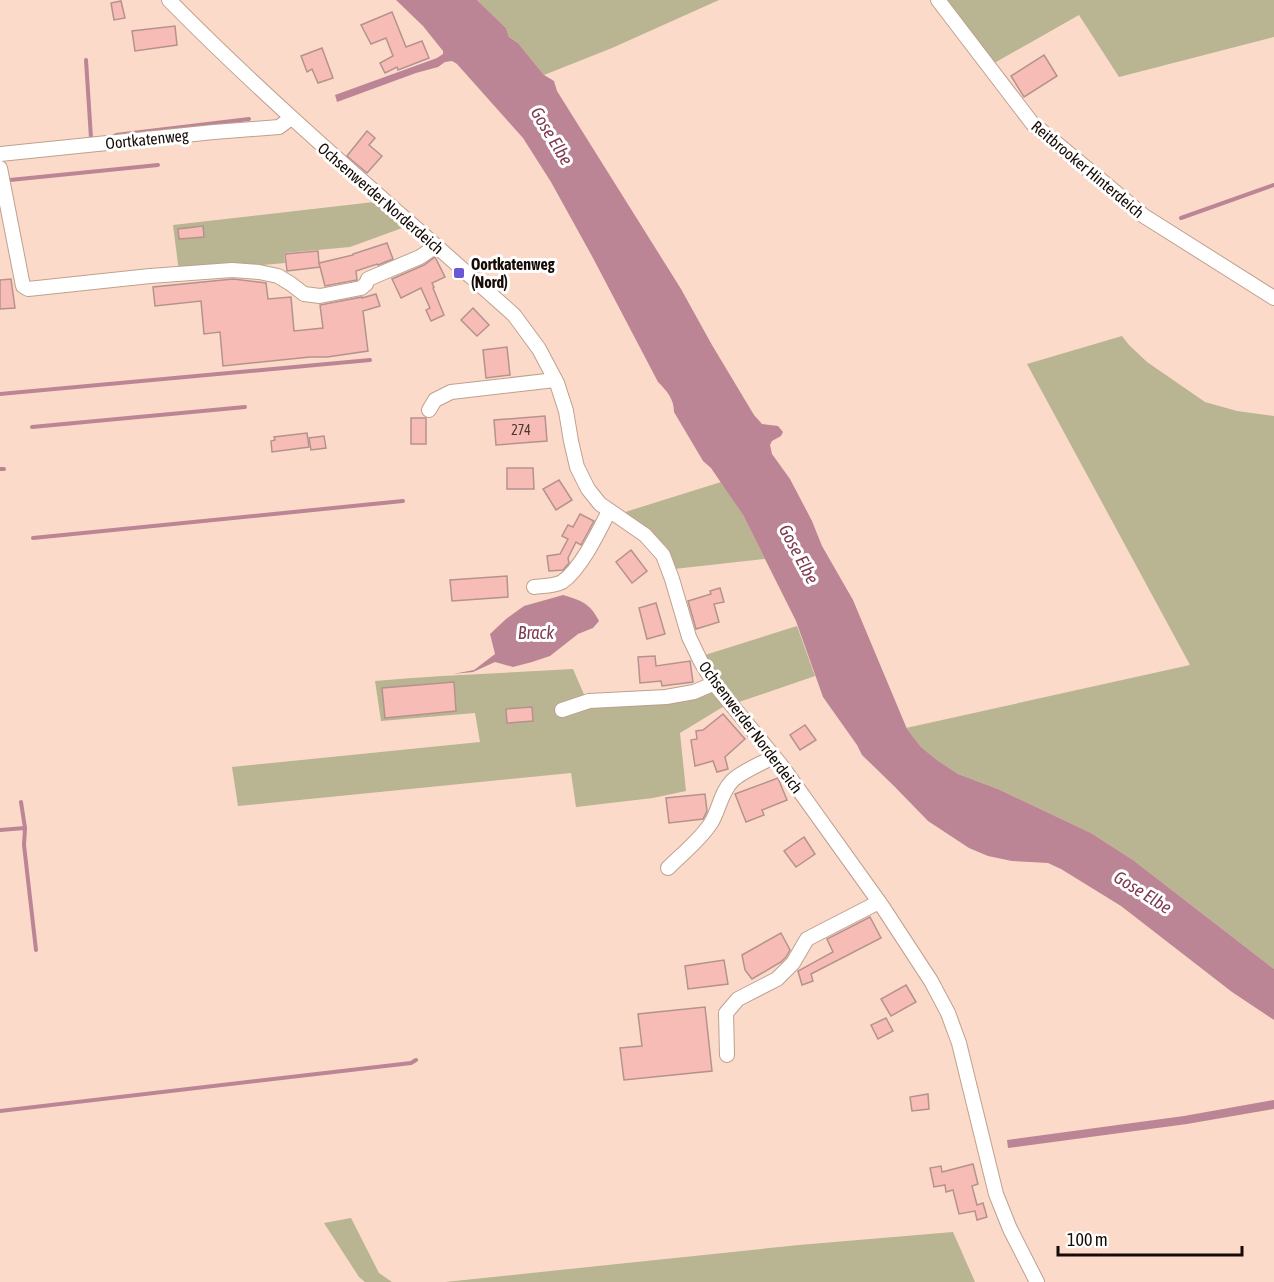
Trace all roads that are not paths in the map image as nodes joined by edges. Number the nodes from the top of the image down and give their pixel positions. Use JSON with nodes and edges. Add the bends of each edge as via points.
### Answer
{"nodes":[{"id":1,"x":169,"y":0,"type":"edge"},
{"id":2,"x":938,"y":0,"type":"edge"},
{"id":3,"x":291,"y":118,"type":"junction"},
{"id":4,"x":0,"y":154,"type":"edge"},
{"id":5,"x":0,"y":168,"type":"edge"},
{"id":6,"x":436,"y":246,"type":"junction"},
{"id":7,"x":1274,"y":298,"type":"edge"},
{"id":8,"x":555,"y":380,"type":"junction"},
{"id":9,"x":429,"y":410,"type":"dead end"},
{"id":10,"x":609,"y":511,"type":"junction"},
{"id":11,"x":534,"y":587,"type":"dead end"},
{"id":12,"x":715,"y":683,"type":"junction"},
{"id":13,"x":562,"y":710,"type":"dead end"},
{"id":14,"x":774,"y":757,"type":"junction"},
{"id":15,"x":668,"y":868,"type":"dead end"},
{"id":16,"x":879,"y":902,"type":"junction"},
{"id":17,"x":727,"y":1055,"type":"dead end"},
{"id":18,"x":1037,"y":1282,"type":"edge"}],
"edges":[{"from":1,"to":3,"type":"street","name":"Ochsenwerder Norderdeich"},
{"from":2,"to":7,"type":"street","name":"Reitbrooker Hinterdeich","via":[[1032,123],[1144,216]]},
{"from":3,"to":4,"type":"street","name":"Oortkatenweg","via":[[279,127]]},
{"from":3,"to":6,"type":"street","name":"Ochsenwerder Norderdeich"},
{"from":5,"to":6,"type":"street","via":[[23,286],[28,289],[232,270],[278,276],[304,294],[320,296],[361,288],[368,279]]},
{"from":6,"to":8,"type":"street","name":"Ochsenwerder Norderdeich","via":[[514,315],[539,349]]},
{"from":8,"to":9,"type":"street","via":[[451,392],[435,400]]},
{"from":8,"to":10,"type":"street","name":"Ochsenwerder Norderdeich","via":[[578,467],[588,489]]},
{"from":10,"to":11,"type":"street","via":[[591,546],[561,583]]},
{"from":10,"to":12,"type":"street","name":"Ochsenwerder Norderdeich","via":[[645,535],[663,555],[689,637]]},
{"from":12,"to":13,"type":"street","via":[[666,698],[589,701]]},
{"from":12,"to":14,"type":"street","name":"Ochsenwerder Norderdeich"},
{"from":14,"to":15,"type":"street","via":[[731,782],[711,823]]},
{"from":14,"to":16,"type":"street","name":"Ochsenwerder Norderdeich"},
{"from":16,"to":17,"type":"street","via":[[807,939],[777,979],[738,999],[726,1013]]},
{"from":16,"to":18,"type":"street","name":"Ochsenwerder Norderdeich","via":[[948,1013],[996,1194]]}]}
